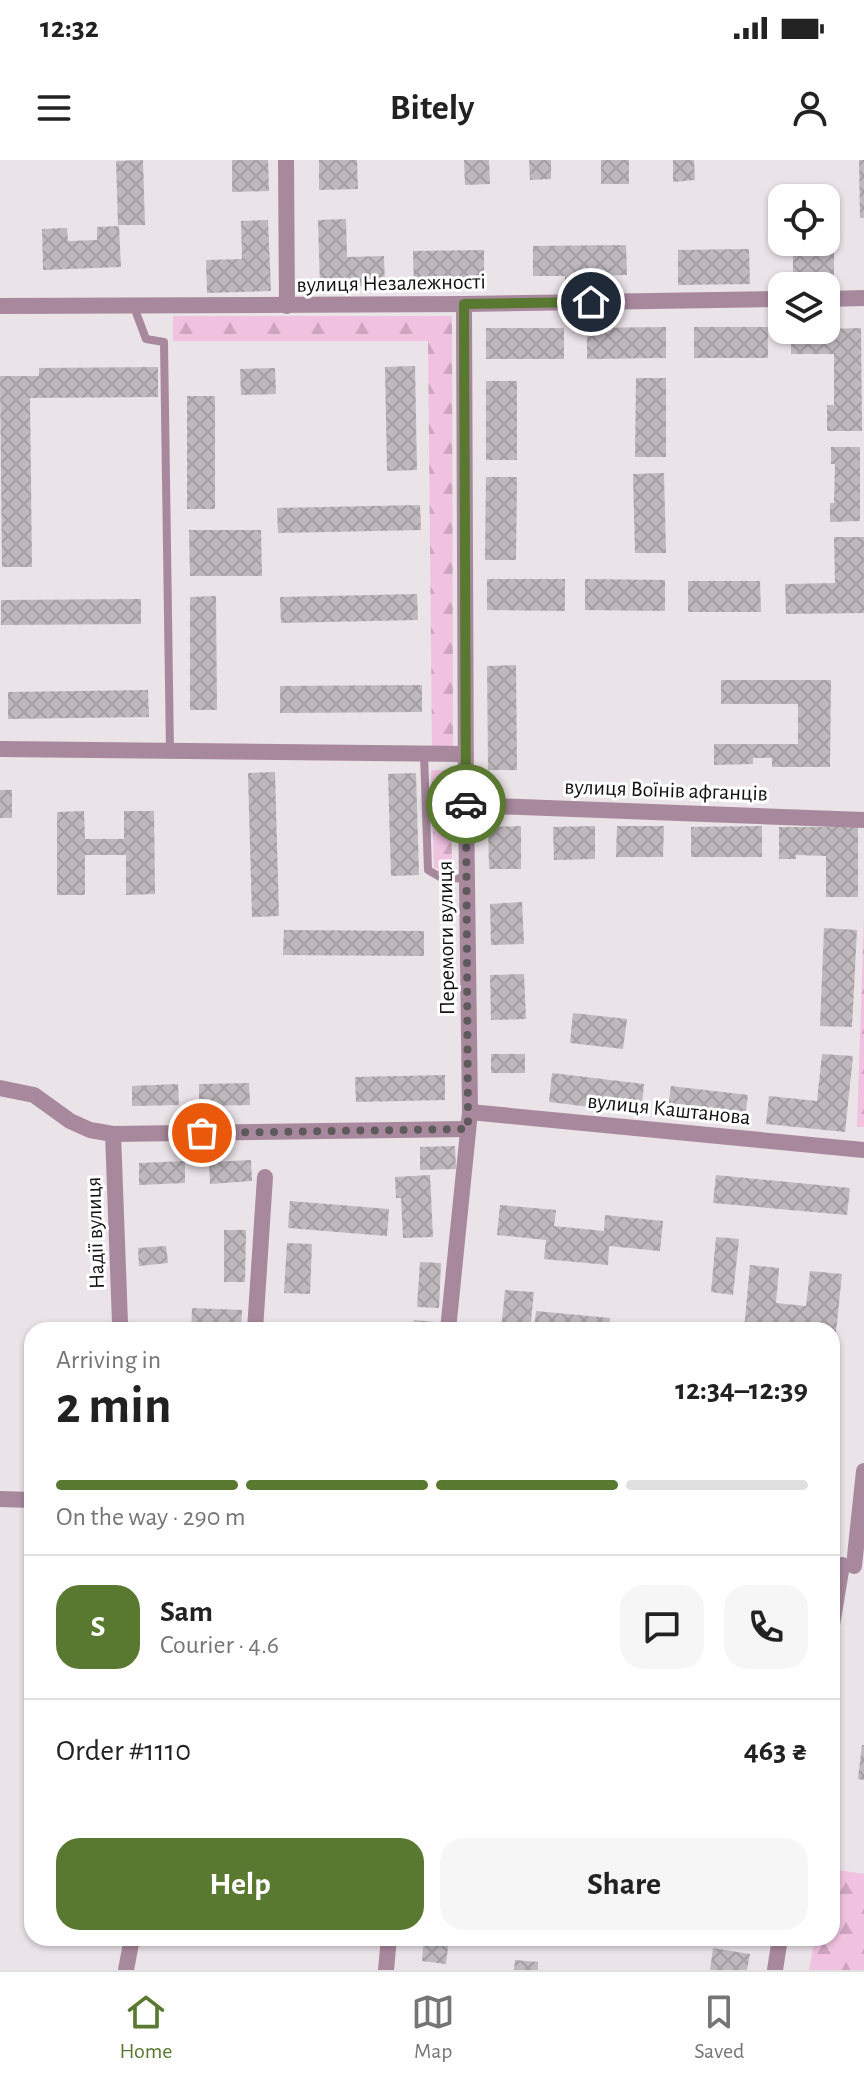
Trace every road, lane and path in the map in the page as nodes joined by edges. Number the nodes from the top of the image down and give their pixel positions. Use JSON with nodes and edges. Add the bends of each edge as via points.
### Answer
{"nodes":[{"id":1,"x":286,"y":160,"type":"edge"},
{"id":2,"x":864,"y":298,"type":"edge"},
{"id":3,"x":768,"y":299,"type":"edge"},
{"id":4,"x":840,"y":299,"type":"edge"},
{"id":5,"x":464,"y":304,"type":"junction"},
{"id":6,"x":0,"y":306,"type":"edge"},
{"id":7,"x":287,"y":306,"type":"junction"},
{"id":8,"x":134,"y":307,"type":"junction"},
{"id":9,"x":0,"y":749,"type":"edge"},
{"id":10,"x":170,"y":753,"type":"junction"},
{"id":11,"x":424,"y":754,"type":"junction"},
{"id":12,"x":466,"y":754,"type":"junction"},
{"id":13,"x":466,"y":805,"type":"junction"},
{"id":14,"x":864,"y":820,"type":"edge"},
{"id":15,"x":467,"y":879,"type":"junction"},
{"id":16,"x":0,"y":1088,"type":"edge"},
{"id":17,"x":470,"y":1112,"type":"junction"},
{"id":18,"x":468,"y":1129,"type":"junction"},
{"id":19,"x":113,"y":1134,"type":"junction"},
{"id":20,"x":864,"y":1150,"type":"edge"},
{"id":21,"x":265,"y":1177,"type":"dead end"},
{"id":22,"x":120,"y":1322,"type":"edge"},
{"id":23,"x":256,"y":1322,"type":"edge"},
{"id":24,"x":449,"y":1322,"type":"edge"},
{"id":25,"x":864,"y":1471,"type":"edge"},
{"id":26,"x":0,"y":1499,"type":"edge"},
{"id":27,"x":24,"y":1500,"type":"edge"},
{"id":28,"x":848,"y":1566,"type":"edge"},
{"id":29,"x":840,"y":1596,"type":"edge"},
{"id":30,"x":130,"y":1946,"type":"edge"},
{"id":31,"x":388,"y":1946,"type":"edge"},
{"id":32,"x":779,"y":1946,"type":"edge"},
{"id":33,"x":126,"y":1970,"type":"edge"},
{"id":34,"x":386,"y":1970,"type":"edge"},
{"id":35,"x":775,"y":1970,"type":"edge"}],
"edges":[{"from":1,"to":7,"type":"street"},
{"from":2,"to":4,"type":"street"},
{"from":3,"to":5,"type":"street","name":"вулиця Незалежності"},
{"from":5,"to":7,"type":"street","name":"вулиця Незалежності"},
{"from":5,"to":12,"type":"street","name":"Перемоги вулиця"},
{"from":6,"to":8,"type":"street","name":"вулиця Незалежності"},
{"from":7,"to":8,"type":"street","name":"вулиця Незалежності"},
{"from":8,"to":10,"type":"lane","via":[[146,339],[164,342]]},
{"from":9,"to":10,"type":"street"},
{"from":10,"to":11,"type":"street"},
{"from":11,"to":12,"type":"street"},
{"from":11,"to":15,"type":"lane","via":[[428,870],[440,877]]},
{"from":12,"to":13,"type":"street","name":"Перемоги вулиця"},
{"from":13,"to":14,"type":"street","name":"вулиця Воїнів афганців"},
{"from":13,"to":15,"type":"street","name":"Перемоги вулиця"},
{"from":15,"to":17,"type":"street","name":"Перемоги вулиця"},
{"from":16,"to":19,"type":"street","via":[[34,1095],[70,1121]]},
{"from":17,"to":18,"type":"street","name":"Перемоги вулиця"},
{"from":17,"to":20,"type":"street","name":"вулиця Каштанова"},
{"from":18,"to":19,"type":"street"},
{"from":18,"to":24,"type":"street","name":"Перемоги вулиця"},
{"from":19,"to":22,"type":"street","name":"Надії вулиця"},
{"from":21,"to":23,"type":"street"},
{"from":25,"to":28,"type":"street"},
{"from":26,"to":27,"type":"street"},
{"from":28,"to":29,"type":"street"},
{"from":30,"to":33,"type":"street"},
{"from":31,"to":34,"type":"street"},
{"from":32,"to":35,"type":"street"}]}
